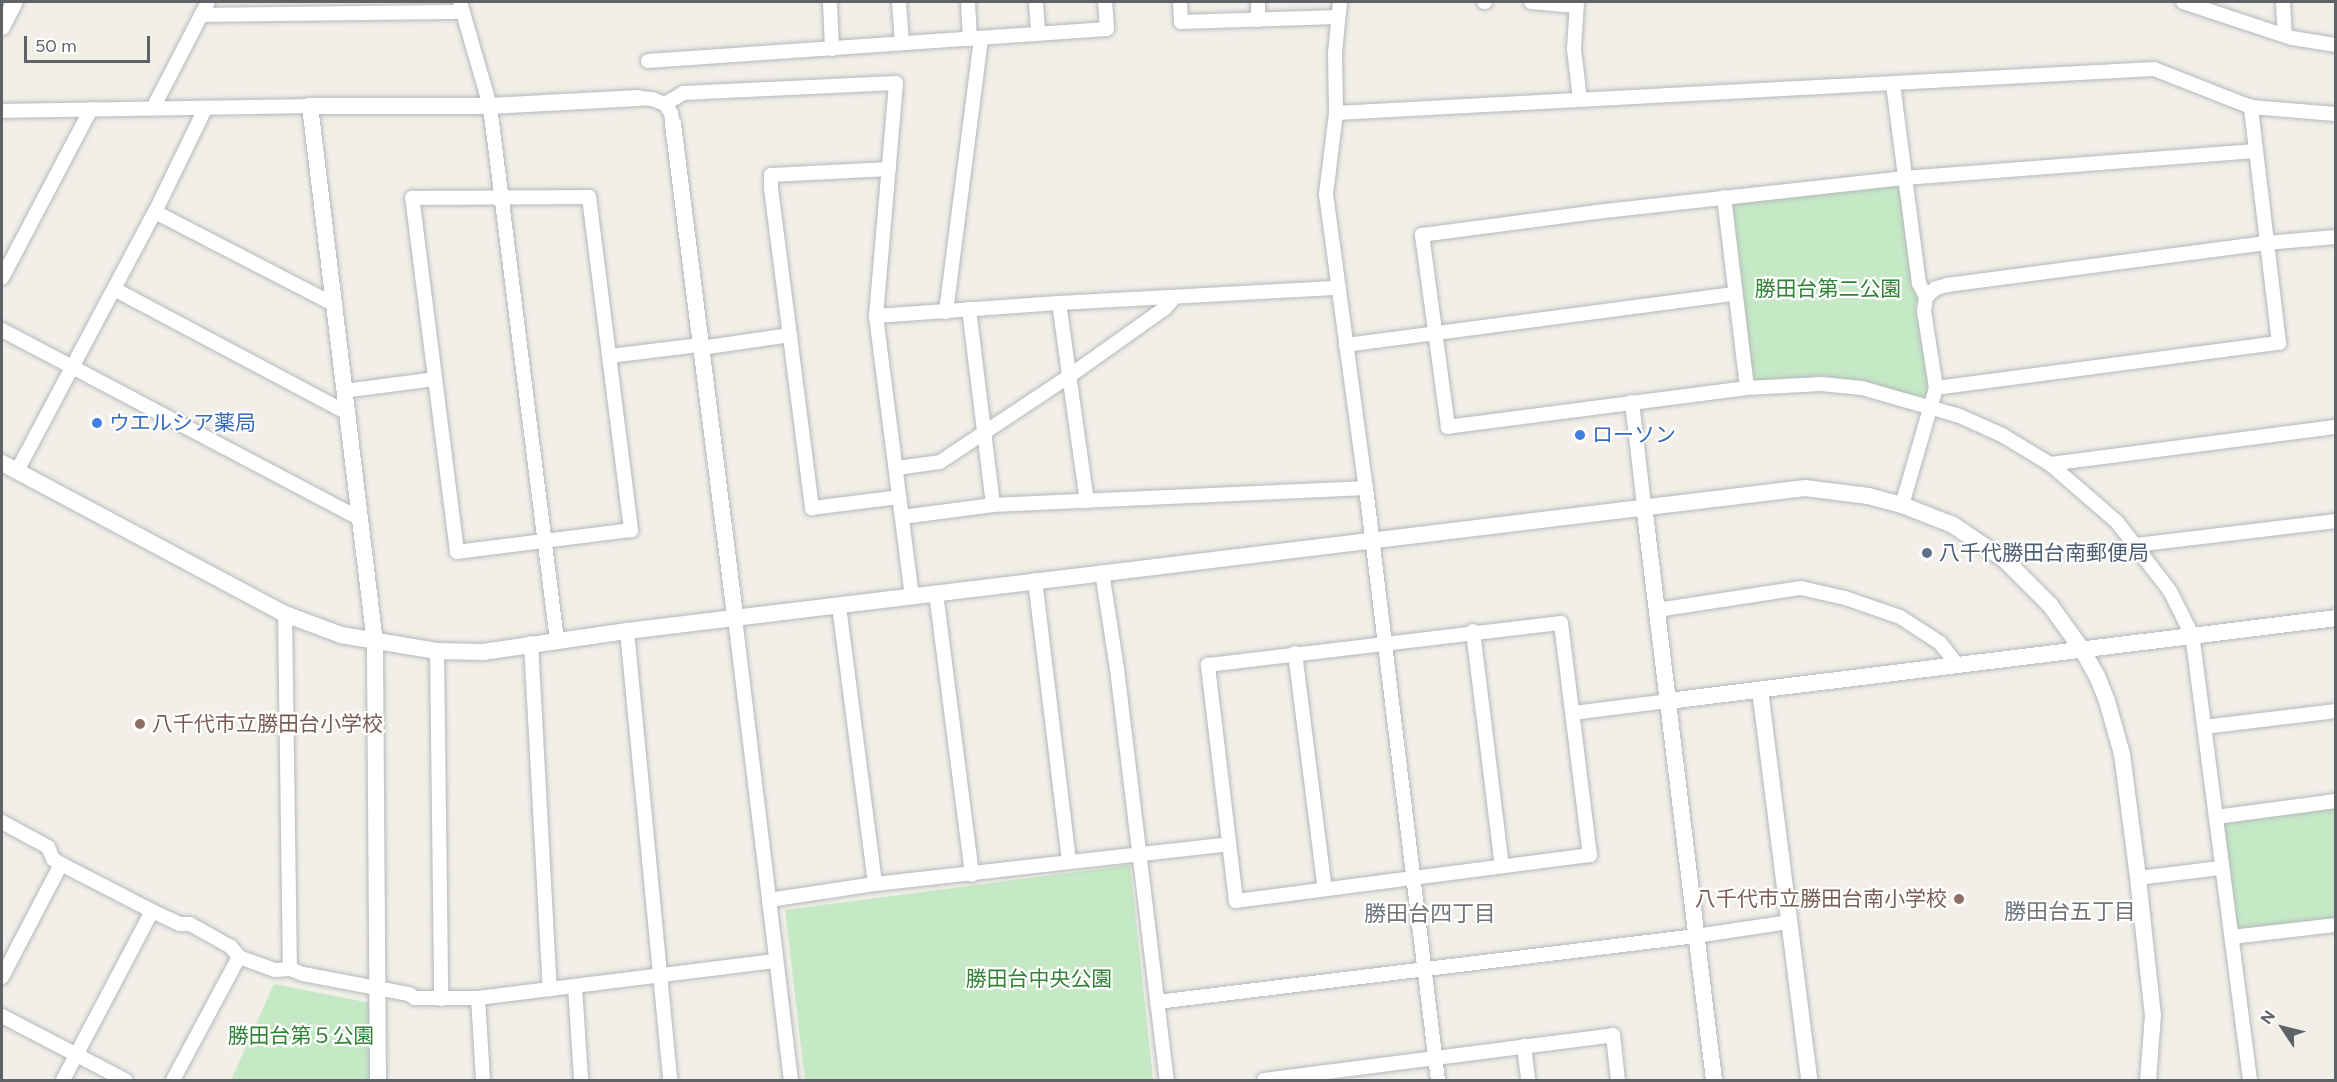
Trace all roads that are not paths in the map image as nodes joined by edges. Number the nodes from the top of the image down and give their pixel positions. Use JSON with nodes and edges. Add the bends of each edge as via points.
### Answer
{"nodes":[{"id":1,"x":15,"y":2,"type":"edge"},
{"id":2,"x":208,"y":2,"type":"edge"},
{"id":3,"x":830,"y":2,"type":"edge"},
{"id":4,"x":899,"y":2,"type":"edge"},
{"id":5,"x":968,"y":2,"type":"edge"},
{"id":6,"x":1036,"y":2,"type":"edge"},
{"id":7,"x":1105,"y":2,"type":"edge"},
{"id":8,"x":1180,"y":2,"type":"edge"},
{"id":9,"x":1258,"y":2,"type":"edge"},
{"id":10,"x":1340,"y":2,"type":"edge"},
{"id":11,"x":1531,"y":2,"type":"edge"},
{"id":12,"x":2183,"y":2,"type":"edge"},
{"id":13,"x":2283,"y":2,"type":"edge"},
{"id":14,"x":1576,"y":4,"type":"edge"},
{"id":15,"x":462,"y":7,"type":"edge"},
{"id":16,"x":201,"y":15,"type":"junction"},
{"id":17,"x":1338,"y":17,"type":"junction"},
{"id":18,"x":1258,"y":20,"type":"junction"},
{"id":19,"x":2,"y":27,"type":"edge"},
{"id":20,"x":1038,"y":33,"type":"junction"},
{"id":21,"x":2285,"y":35,"type":"junction"},
{"id":22,"x":976,"y":38,"type":"junction"},
{"id":23,"x":902,"y":43,"type":"junction"},
{"id":24,"x":2336,"y":45,"type":"edge"},
{"id":25,"x":832,"y":49,"type":"junction"},
{"id":26,"x":648,"y":62,"type":"dead end"},
{"id":27,"x":1893,"y":84,"type":"junction"},
{"id":28,"x":639,"y":98,"type":"joint"},
{"id":29,"x":1580,"y":99,"type":"junction"},
{"id":30,"x":665,"y":104,"type":"junction"},
{"id":31,"x":310,"y":106,"type":"junction"},
{"id":32,"x":490,"y":106,"type":"junction"},
{"id":33,"x":2251,"y":107,"type":"junction"},
{"id":34,"x":153,"y":108,"type":"junction"},
{"id":35,"x":91,"y":109,"type":"junction"},
{"id":36,"x":206,"y":109,"type":"junction"},
{"id":37,"x":2,"y":111,"type":"edge"},
{"id":38,"x":1336,"y":113,"type":"junction"},
{"id":39,"x":2336,"y":114,"type":"edge"},
{"id":40,"x":673,"y":124,"type":"joint"},
{"id":41,"x":2255,"y":151,"type":"junction"},
{"id":42,"x":889,"y":169,"type":"junction"},
{"id":43,"x":1905,"y":178,"type":"junction"},
{"id":44,"x":501,"y":197,"type":"junction"},
{"id":45,"x":1724,"y":197,"type":"junction"},
{"id":46,"x":155,"y":212,"type":"junction"},
{"id":47,"x":2336,"y":237,"type":"edge"},
{"id":48,"x":2266,"y":243,"type":"junction"},
{"id":49,"x":2,"y":278,"type":"edge"},
{"id":50,"x":1340,"y":288,"type":"junction"},
{"id":51,"x":114,"y":289,"type":"junction"},
{"id":52,"x":1735,"y":294,"type":"junction"},
{"id":53,"x":1926,"y":297,"type":"junction"},
{"id":54,"x":1173,"y":299,"type":"junction"},
{"id":55,"x":1059,"y":303,"type":"junction"},
{"id":56,"x":334,"y":305,"type":"junction"},
{"id":57,"x":969,"y":309,"type":"junction"},
{"id":58,"x":946,"y":312,"type":"junction"},
{"id":59,"x":876,"y":316,"type":"junction"},
{"id":60,"x":2,"y":330,"type":"edge"},
{"id":61,"x":1435,"y":332,"type":"junction"},
{"id":62,"x":790,"y":335,"type":"junction"},
{"id":63,"x":1346,"y":345,"type":"junction"},
{"id":64,"x":700,"y":346,"type":"junction"},
{"id":65,"x":610,"y":356,"type":"junction"},
{"id":66,"x":73,"y":367,"type":"junction"},
{"id":67,"x":1068,"y":376,"type":"junction"},
{"id":68,"x":435,"y":379,"type":"junction"},
{"id":69,"x":1747,"y":388,"type":"junction"},
{"id":70,"x":1936,"y":388,"type":"junction"},
{"id":71,"x":344,"y":391,"type":"junction"},
{"id":72,"x":1632,"y":402,"type":"junction"},
{"id":73,"x":1932,"y":409,"type":"junction"},
{"id":74,"x":347,"y":413,"type":"junction"},
{"id":75,"x":2336,"y":427,"type":"edge"},
{"id":76,"x":983,"y":434,"type":"junction"},
{"id":77,"x":2,"y":463,"type":"edge"},
{"id":78,"x":2050,"y":464,"type":"junction"},
{"id":79,"x":897,"y":468,"type":"junction"},
{"id":80,"x":17,"y":471,"type":"junction"},
{"id":81,"x":1366,"y":488,"type":"junction"},
{"id":82,"x":899,"y":496,"type":"junction"},
{"id":83,"x":1087,"y":501,"type":"junction"},
{"id":84,"x":993,"y":505,"type":"junction"},
{"id":85,"x":1644,"y":505,"type":"junction"},
{"id":86,"x":1902,"y":505,"type":"junction"},
{"id":87,"x":902,"y":516,"type":"junction"},
{"id":88,"x":360,"y":519,"type":"junction"},
{"id":89,"x":2336,"y":521,"type":"edge"},
{"id":90,"x":1371,"y":540,"type":"junction"},
{"id":91,"x":544,"y":541,"type":"junction"},
{"id":92,"x":2135,"y":545,"type":"junction"},
{"id":93,"x":1102,"y":572,"type":"junction"},
{"id":94,"x":1035,"y":580,"type":"junction"},
{"id":95,"x":936,"y":593,"type":"junction"},
{"id":96,"x":912,"y":597,"type":"junction"},
{"id":97,"x":839,"y":606,"type":"junction"},
{"id":98,"x":1657,"y":610,"type":"junction"},
{"id":99,"x":285,"y":614,"type":"junction"},
{"id":100,"x":735,"y":618,"type":"junction"},
{"id":101,"x":2336,"y":618,"type":"edge"},
{"id":102,"x":627,"y":631,"type":"junction"},
{"id":103,"x":1473,"y":631,"type":"junction"},
{"id":104,"x":2192,"y":635,"type":"junction"},
{"id":105,"x":557,"y":640,"type":"junction"},
{"id":106,"x":375,"y":643,"type":"junction"},
{"id":107,"x":531,"y":643,"type":"junction"},
{"id":108,"x":1384,"y":643,"type":"junction"},
{"id":109,"x":436,"y":651,"type":"junction"},
{"id":110,"x":2083,"y":651,"type":"junction"},
{"id":111,"x":1295,"y":653,"type":"junction"},
{"id":112,"x":1957,"y":665,"type":"junction"},
{"id":113,"x":1760,"y":690,"type":"junction"},
{"id":114,"x":1668,"y":701,"type":"junction"},
{"id":115,"x":2336,"y":711,"type":"edge"},
{"id":116,"x":1574,"y":713,"type":"junction"},
{"id":117,"x":2204,"y":727,"type":"junction"},
{"id":118,"x":2336,"y":801,"type":"edge"},
{"id":119,"x":2216,"y":817,"type":"junction"},
{"id":120,"x":2,"y":822,"type":"edge"},
{"id":121,"x":1229,"y":844,"type":"junction"},
{"id":122,"x":1138,"y":853,"type":"junction"},
{"id":123,"x":1069,"y":862,"type":"junction"},
{"id":124,"x":61,"y":864,"type":"junction"},
{"id":125,"x":1502,"y":866,"type":"junction"},
{"id":126,"x":2221,"y":868,"type":"junction"},
{"id":127,"x":972,"y":875,"type":"junction"},
{"id":128,"x":2138,"y":878,"type":"junction"},
{"id":129,"x":1413,"y":879,"type":"junction"},
{"id":130,"x":875,"y":884,"type":"junction"},
{"id":131,"x":1325,"y":889,"type":"junction"},
{"id":132,"x":770,"y":900,"type":"junction"},
{"id":133,"x":152,"y":911,"type":"junction"},
{"id":134,"x":1790,"y":922,"type":"junction"},
{"id":135,"x":2336,"y":925,"type":"edge"},
{"id":136,"x":1696,"y":936,"type":"junction"},
{"id":137,"x":2232,"y":937,"type":"junction"},
{"id":138,"x":239,"y":957,"type":"junction"},
{"id":139,"x":776,"y":962,"type":"junction"},
{"id":140,"x":1424,"y":968,"type":"junction"},
{"id":141,"x":290,"y":969,"type":"junction"},
{"id":142,"x":659,"y":975,"type":"junction"},
{"id":143,"x":2,"y":977,"type":"edge"},
{"id":144,"x":575,"y":986,"type":"junction"},
{"id":145,"x":378,"y":989,"type":"junction"},
{"id":146,"x":550,"y":989,"type":"junction"},
{"id":147,"x":478,"y":998,"type":"junction"},
{"id":148,"x":441,"y":999,"type":"junction"},
{"id":149,"x":1157,"y":1002,"type":"junction"},
{"id":150,"x":2,"y":1016,"type":"edge"},
{"id":151,"x":1524,"y":1046,"type":"junction"},
{"id":152,"x":76,"y":1054,"type":"junction"},
{"id":153,"x":1435,"y":1058,"type":"junction"},
{"id":154,"x":1347,"y":1075,"type":"edge"},
{"id":155,"x":63,"y":1080,"type":"edge"},
{"id":156,"x":125,"y":1080,"type":"edge"},
{"id":157,"x":172,"y":1080,"type":"edge"},
{"id":158,"x":378,"y":1080,"type":"edge"},
{"id":159,"x":483,"y":1080,"type":"edge"},
{"id":160,"x":581,"y":1080,"type":"edge"},
{"id":161,"x":670,"y":1080,"type":"edge"},
{"id":162,"x":791,"y":1080,"type":"edge"},
{"id":163,"x":1167,"y":1080,"type":"edge"},
{"id":164,"x":1264,"y":1080,"type":"edge"},
{"id":165,"x":1438,"y":1080,"type":"edge"},
{"id":166,"x":1528,"y":1080,"type":"edge"},
{"id":167,"x":1618,"y":1080,"type":"edge"},
{"id":168,"x":1714,"y":1080,"type":"edge"},
{"id":169,"x":1809,"y":1080,"type":"edge"},
{"id":170,"x":2148,"y":1080,"type":"edge"},
{"id":171,"x":2250,"y":1080,"type":"edge"}],
"edges":[{"from":1,"to":19,"type":"street"},
{"from":2,"to":16,"type":"street"},
{"from":3,"to":25,"type":"street"},
{"from":4,"to":23,"type":"street"},
{"from":5,"to":22,"type":"street"},
{"from":6,"to":20,"type":"street"},
{"from":7,"to":20,"type":"street","via":[[1107,29]]},
{"from":8,"to":18,"type":"street","via":[[1180,22]]},
{"from":9,"to":18,"type":"street"},
{"from":10,"to":17,"type":"street"},
{"from":11,"to":14,"type":"street"},
{"from":12,"to":21,"type":"street"},
{"from":13,"to":21,"type":"street"},
{"from":14,"to":29,"type":"street","via":[[1574,50]]},
{"from":15,"to":16,"type":"street"},
{"from":15,"to":32,"type":"street"},
{"from":16,"to":34,"type":"street"},
{"from":17,"to":18,"type":"street"},
{"from":17,"to":38,"type":"street"},
{"from":20,"to":22,"type":"street"},
{"from":21,"to":24,"type":"street"},
{"from":22,"to":23,"type":"street"},
{"from":22,"to":58,"type":"street"},
{"from":23,"to":25,"type":"street"},
{"from":25,"to":26,"type":"street"},
{"from":27,"to":29,"type":"street"},
{"from":27,"to":33,"type":"street","via":[[2154,69]]},
{"from":27,"to":43,"type":"street"},
{"from":28,"to":30,"type":"street"},
{"from":28,"to":32,"type":"street"},
{"from":29,"to":38,"type":"street"},
{"from":30,"to":40,"type":"street"},
{"from":30,"to":42,"type":"street","via":[[683,93],[896,83]]},
{"from":31,"to":32,"type":"street"},
{"from":31,"to":36,"type":"street"},
{"from":31,"to":56,"type":"street"},
{"from":32,"to":44,"type":"street"},
{"from":33,"to":39,"type":"street"},
{"from":33,"to":41,"type":"street"},
{"from":34,"to":35,"type":"street"},
{"from":34,"to":36,"type":"street"},
{"from":35,"to":37,"type":"street"},
{"from":35,"to":49,"type":"street"},
{"from":36,"to":46,"type":"street"},
{"from":38,"to":50,"type":"street","via":[[1326,194]]},
{"from":40,"to":64,"type":"street"},
{"from":41,"to":43,"type":"street"},
{"from":41,"to":48,"type":"street"},
{"from":42,"to":59,"type":"street"},
{"from":42,"to":62,"type":"street","via":[[771,175]]},
{"from":43,"to":45,"type":"street"},
{"from":43,"to":53,"type":"street","via":[[1919,283]]},
{"from":44,"to":65,"type":"street","via":[[589,197]]},
{"from":44,"to":68,"type":"street","via":[[412,198]]},
{"from":44,"to":91,"type":"street"},
{"from":45,"to":52,"type":"street"},
{"from":45,"to":61,"type":"street","via":[[1422,235]]},
{"from":46,"to":51,"type":"street"},
{"from":46,"to":56,"type":"street"},
{"from":47,"to":48,"type":"street"},
{"from":48,"to":53,"type":"street","via":[[1947,285]]},
{"from":48,"to":70,"type":"street","via":[[2278,343]]},
{"from":50,"to":54,"type":"street"},
{"from":50,"to":63,"type":"street"},
{"from":51,"to":66,"type":"street"},
{"from":51,"to":74,"type":"street"},
{"from":52,"to":61,"type":"street"},
{"from":52,"to":69,"type":"street"},
{"from":53,"to":70,"type":"street","via":[[1924,311]]},
{"from":54,"to":55,"type":"street"},
{"from":54,"to":67,"type":"street"},
{"from":55,"to":57,"type":"street"},
{"from":55,"to":67,"type":"street"},
{"from":56,"to":71,"type":"street"},
{"from":57,"to":58,"type":"street"},
{"from":57,"to":76,"type":"street"},
{"from":58,"to":59,"type":"street"},
{"from":59,"to":79,"type":"street"},
{"from":60,"to":66,"type":"street"},
{"from":61,"to":63,"type":"street"},
{"from":61,"to":72,"type":"street","via":[[1448,427]]},
{"from":62,"to":64,"type":"street"},
{"from":62,"to":82,"type":"street","via":[[812,508]]},
{"from":63,"to":81,"type":"street"},
{"from":64,"to":65,"type":"street"},
{"from":64,"to":100,"type":"street"},
{"from":65,"to":91,"type":"street","via":[[631,530]]},
{"from":66,"to":80,"type":"street"},
{"from":66,"to":88,"type":"street"},
{"from":67,"to":76,"type":"street"},
{"from":67,"to":83,"type":"street"},
{"from":68,"to":71,"type":"street"},
{"from":68,"to":91,"type":"street","via":[[457,552]]},
{"from":69,"to":72,"type":"street"},
{"from":69,"to":73,"type":"street","via":[[1821,384],[1862,388]]},
{"from":70,"to":73,"type":"street"},
{"from":71,"to":74,"type":"street"},
{"from":72,"to":85,"type":"street"},
{"from":73,"to":78,"type":"street","via":[[1981,424]]},
{"from":73,"to":86,"type":"street"},
{"from":74,"to":88,"type":"street"},
{"from":75,"to":78,"type":"street"},
{"from":76,"to":79,"type":"street","via":[[940,462]]},
{"from":76,"to":84,"type":"street"},
{"from":77,"to":80,"type":"street"},
{"from":78,"to":92,"type":"street","via":[[2104,510]]},
{"from":79,"to":82,"type":"street"},
{"from":80,"to":99,"type":"street"},
{"from":81,"to":83,"type":"street"},
{"from":81,"to":90,"type":"street"},
{"from":82,"to":87,"type":"street"},
{"from":83,"to":84,"type":"street"},
{"from":84,"to":87,"type":"street"},
{"from":85,"to":86,"type":"street","via":[[1805,488]]},
{"from":85,"to":90,"type":"street"},
{"from":85,"to":98,"type":"street"},
{"from":86,"to":110,"type":"street","via":[[1953,525],[2005,560],[2050,605]]},
{"from":87,"to":96,"type":"street"},
{"from":88,"to":106,"type":"street"},
{"from":89,"to":92,"type":"street"},
{"from":90,"to":93,"type":"street"},
{"from":90,"to":108,"type":"street"},
{"from":91,"to":105,"type":"street"},
{"from":92,"to":104,"type":"street","via":[[2169,591]]},
{"from":93,"to":94,"type":"street"},
{"from":93,"to":122,"type":"street"},
{"from":94,"to":95,"type":"street"},
{"from":94,"to":123,"type":"street"},
{"from":95,"to":96,"type":"street"},
{"from":95,"to":127,"type":"street"},
{"from":96,"to":97,"type":"street"},
{"from":97,"to":100,"type":"street"},
{"from":97,"to":130,"type":"street"},
{"from":98,"to":112,"type":"street","via":[[1801,588],[1900,617],[1940,643]]},
{"from":98,"to":114,"type":"street"},
{"from":99,"to":106,"type":"street"},
{"from":99,"to":141,"type":"street"},
{"from":100,"to":102,"type":"street"},
{"from":100,"to":132,"type":"street"},
{"from":101,"to":104,"type":"street"},
{"from":102,"to":105,"type":"street"},
{"from":102,"to":142,"type":"street"},
{"from":103,"to":108,"type":"street"},
{"from":103,"to":116,"type":"street","via":[[1561,623]]},
{"from":103,"to":125,"type":"street"},
{"from":104,"to":110,"type":"street"},
{"from":104,"to":117,"type":"street"},
{"from":105,"to":107,"type":"street"},
{"from":106,"to":109,"type":"street"},
{"from":106,"to":145,"type":"street"},
{"from":107,"to":109,"type":"street","via":[[483,652]]},
{"from":107,"to":146,"type":"street"},
{"from":108,"to":111,"type":"street"},
{"from":108,"to":129,"type":"street"},
{"from":109,"to":148,"type":"street"},
{"from":110,"to":112,"type":"street"},
{"from":110,"to":128,"type":"street","via":[[2107,701],[2122,754]]},
{"from":111,"to":121,"type":"street","via":[[1208,665]]},
{"from":111,"to":131,"type":"street"},
{"from":112,"to":113,"type":"street"},
{"from":113,"to":114,"type":"street"},
{"from":113,"to":134,"type":"street"},
{"from":114,"to":116,"type":"street"},
{"from":114,"to":136,"type":"street"},
{"from":115,"to":117,"type":"street"},
{"from":116,"to":125,"type":"street","via":[[1590,855]]},
{"from":117,"to":119,"type":"street"},
{"from":118,"to":119,"type":"street"},
{"from":119,"to":126,"type":"street"},
{"from":120,"to":124,"type":"street","via":[[48,847],[53,859]]},
{"from":121,"to":122,"type":"street"},
{"from":121,"to":131,"type":"street","via":[[1236,901]]},
{"from":122,"to":123,"type":"street"},
{"from":122,"to":149,"type":"street"},
{"from":123,"to":127,"type":"street"},
{"from":124,"to":133,"type":"street"},
{"from":124,"to":143,"type":"street"},
{"from":125,"to":129,"type":"street"},
{"from":126,"to":128,"type":"street"},
{"from":126,"to":137,"type":"street"},
{"from":127,"to":130,"type":"street"},
{"from":128,"to":170,"type":"street","via":[[2153,1015]]},
{"from":129,"to":131,"type":"street"},
{"from":129,"to":140,"type":"street"},
{"from":130,"to":132,"type":"street"},
{"from":132,"to":139,"type":"street"},
{"from":133,"to":138,"type":"street","via":[[180,924],[190,924],[231,947]]},
{"from":133,"to":152,"type":"street"},
{"from":134,"to":136,"type":"street"},
{"from":134,"to":169,"type":"street"},
{"from":135,"to":137,"type":"street"},
{"from":136,"to":140,"type":"street"},
{"from":136,"to":168,"type":"street"},
{"from":137,"to":171,"type":"street"},
{"from":138,"to":141,"type":"street","via":[[275,970]]},
{"from":138,"to":157,"type":"street"},
{"from":139,"to":142,"type":"street"},
{"from":139,"to":162,"type":"street"},
{"from":140,"to":149,"type":"street"},
{"from":140,"to":153,"type":"street"},
{"from":141,"to":145,"type":"street"},
{"from":142,"to":144,"type":"street"},
{"from":142,"to":161,"type":"street"},
{"from":144,"to":146,"type":"street"},
{"from":144,"to":160,"type":"street"},
{"from":145,"to":148,"type":"street","via":[[414,998]]},
{"from":145,"to":158,"type":"street"},
{"from":146,"to":147,"type":"street"},
{"from":147,"to":148,"type":"street"},
{"from":147,"to":159,"type":"street"},
{"from":149,"to":163,"type":"street"},
{"from":150,"to":152,"type":"street"},
{"from":151,"to":153,"type":"street"},
{"from":151,"to":166,"type":"street"},
{"from":151,"to":167,"type":"street","via":[[1612,1035]]},
{"from":152,"to":155,"type":"street"},
{"from":152,"to":156,"type":"street"},
{"from":153,"to":154,"type":"street"},
{"from":153,"to":165,"type":"street"},
{"from":154,"to":164,"type":"street"}]}
